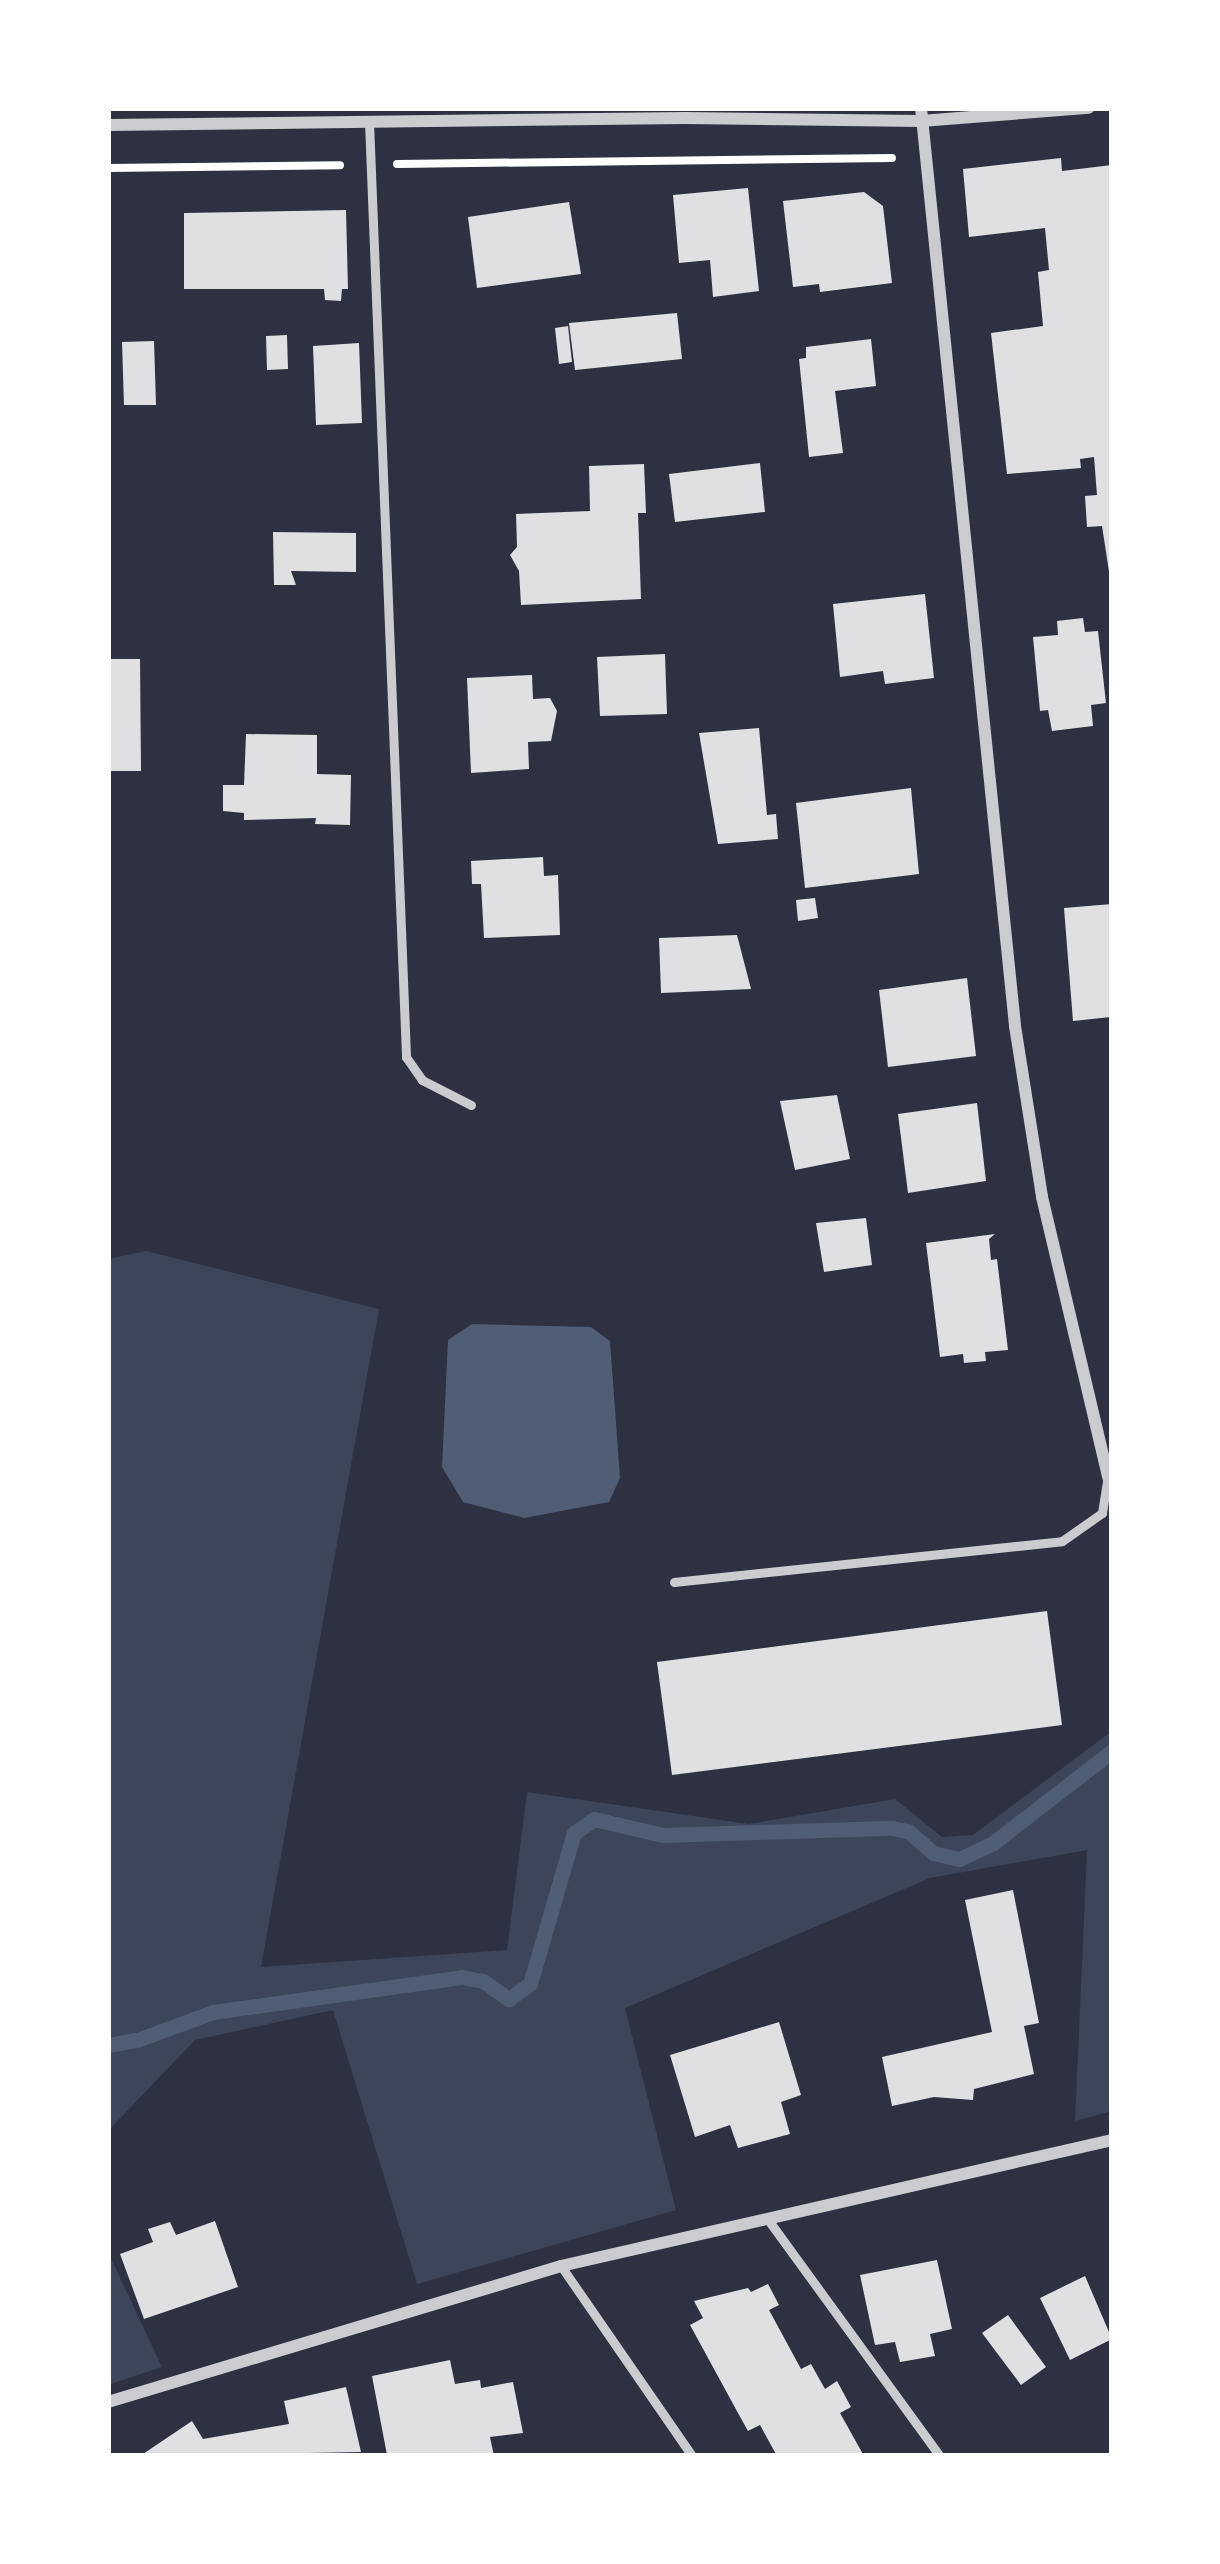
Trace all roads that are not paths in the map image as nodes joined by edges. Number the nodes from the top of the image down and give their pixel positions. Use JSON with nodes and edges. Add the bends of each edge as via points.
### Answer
{"nodes":[{"id":1,"x":1088,"y":108,"type":"edge"},
{"id":2,"x":921,"y":114,"type":"edge"},
{"id":3,"x":369,"y":122,"type":"junction"},
{"id":4,"x":108,"y":125,"type":"edge"},
{"id":5,"x":471,"y":1105,"type":"dead end"},
{"id":6,"x":1108,"y":1477,"type":"joint"},
{"id":7,"x":674,"y":1582,"type":"dead end"},
{"id":8,"x":1112,"y":2140,"type":"edge"},
{"id":9,"x":770,"y":2221,"type":"junction"},
{"id":10,"x":561,"y":2266,"type":"junction"},
{"id":11,"x":108,"y":2402,"type":"edge"},
{"id":12,"x":692,"y":2456,"type":"edge"},
{"id":13,"x":940,"y":2456,"type":"edge"}],
"edges":[{"from":1,"to":2,"type":"street"},
{"from":2,"to":3,"type":"street"},
{"from":2,"to":6,"type":"street","via":[[1016,1026],[1042,1196]]},
{"from":3,"to":4,"type":"street"},
{"from":3,"to":5,"type":"lane","via":[[406,1057],[422,1080]]},
{"from":6,"to":7,"type":"lane","via":[[1102,1513],[1063,1541]]},
{"from":8,"to":9,"type":"street"},
{"from":9,"to":10,"type":"street"},
{"from":9,"to":13,"type":"lane"},
{"from":10,"to":11,"type":"street"},
{"from":10,"to":12,"type":"lane"}]}
